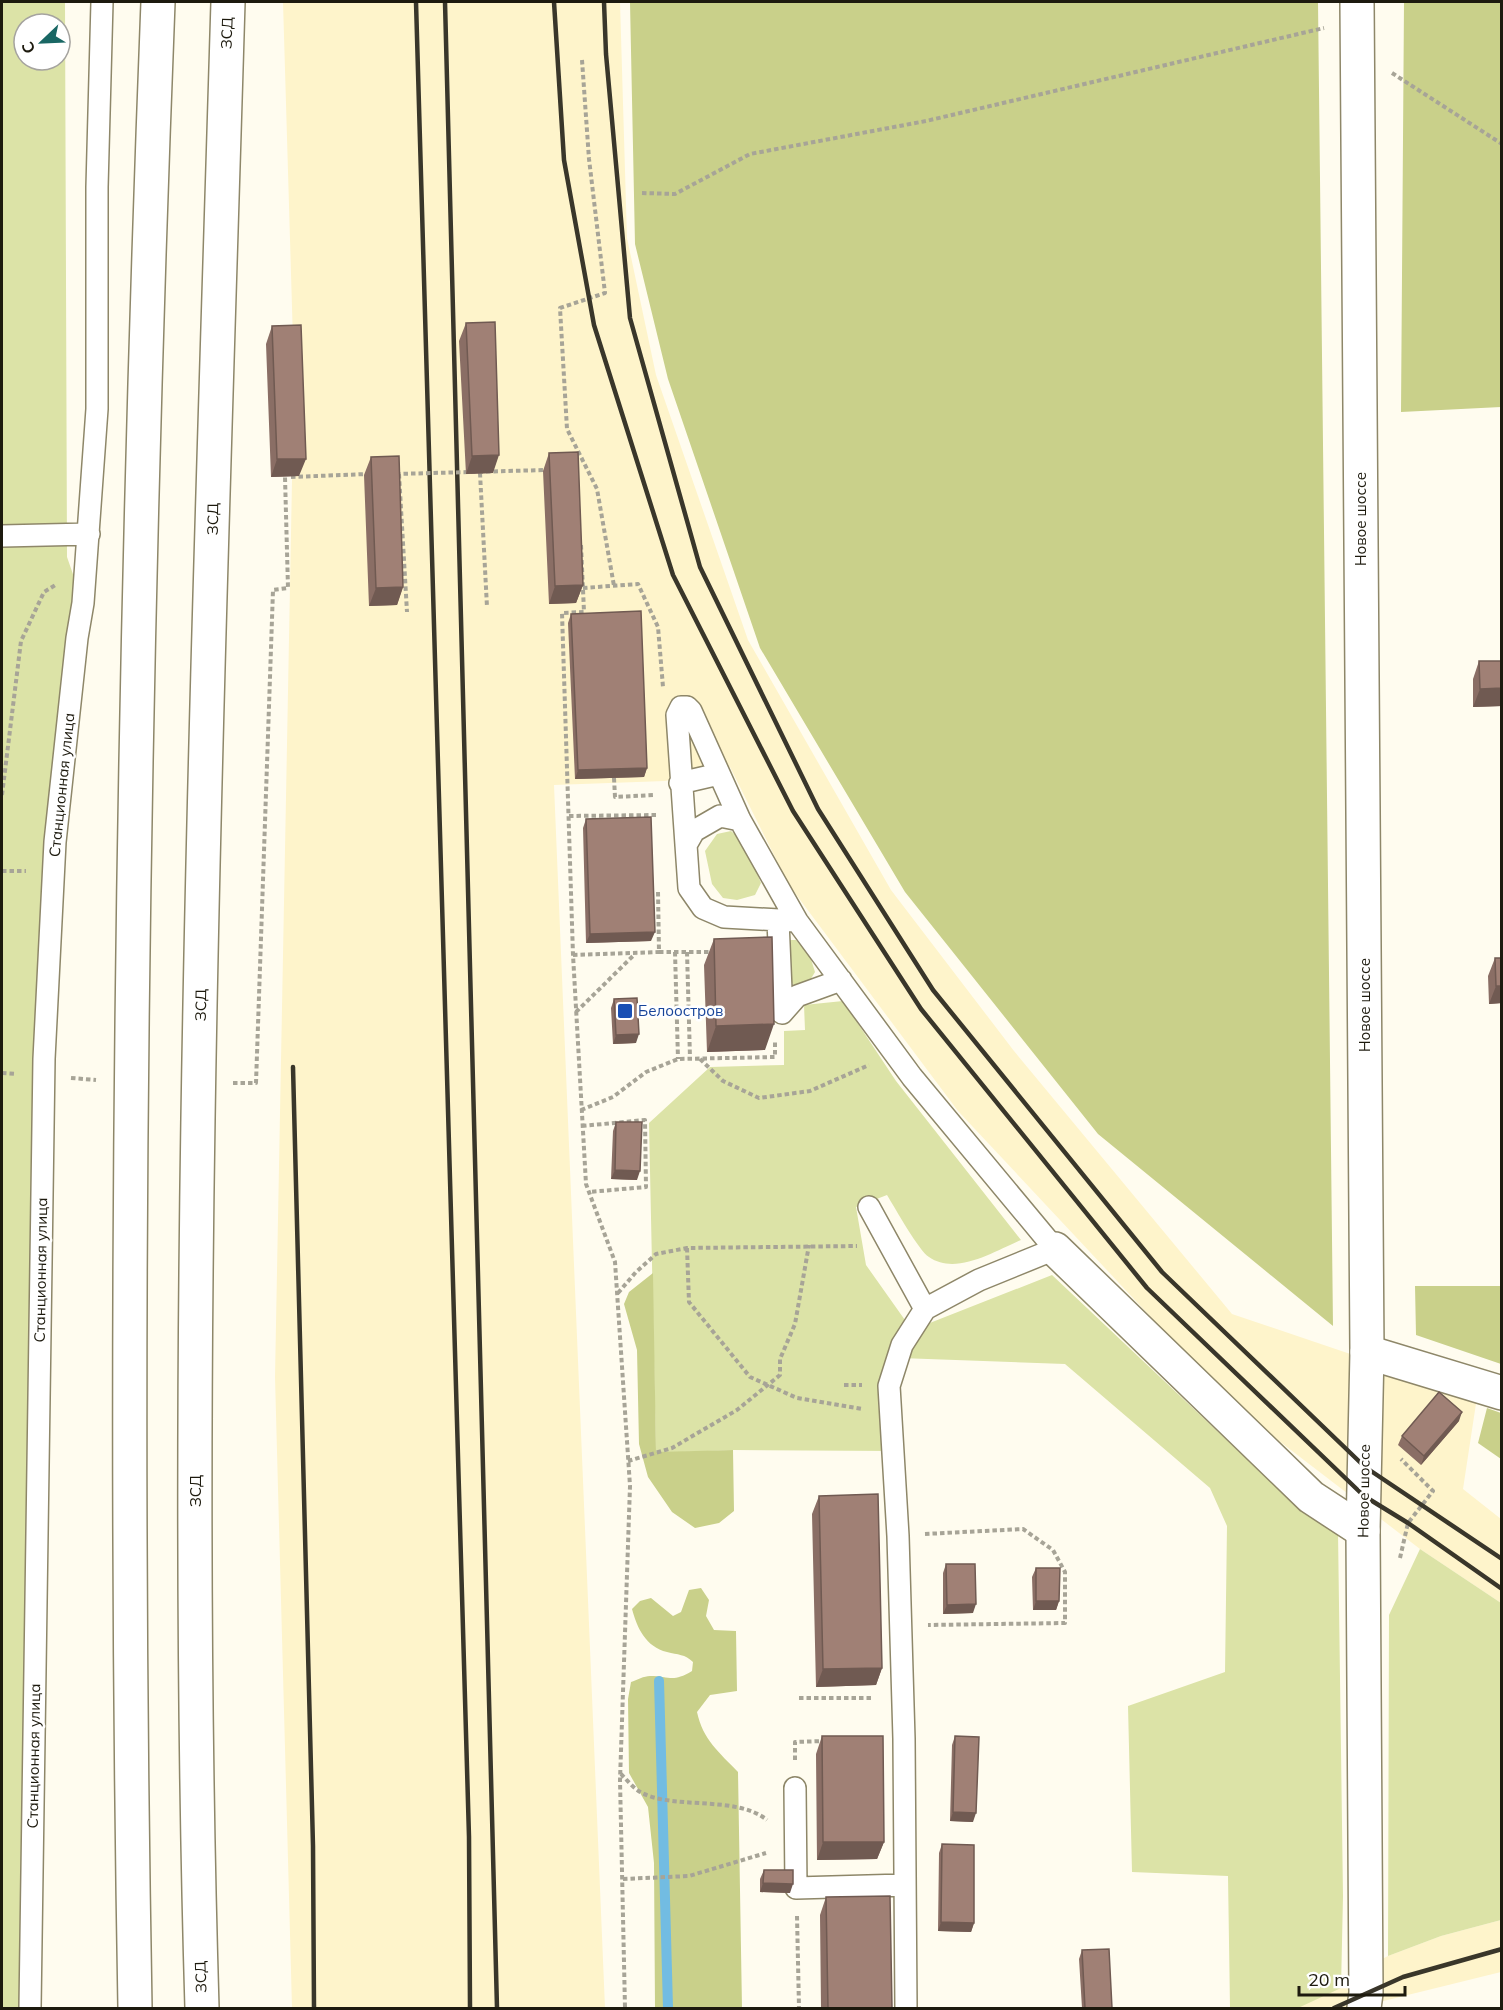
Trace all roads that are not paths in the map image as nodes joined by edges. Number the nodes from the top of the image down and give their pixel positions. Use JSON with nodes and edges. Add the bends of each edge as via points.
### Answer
{"nodes":[{"id":1,"x":102,"y":2,"type":"edge"},
{"id":2,"x":158,"y":2,"type":"edge"},
{"id":3,"x":228,"y":2,"type":"edge"},
{"id":4,"x":1357,"y":21,"type":"edge"},
{"id":5,"x":89,"y":534,"type":"junction"},
{"id":6,"x":2,"y":536,"type":"edge"},
{"id":7,"x":719,"y":774,"type":"junction"},
{"id":8,"x":680,"y":783,"type":"junction"},
{"id":9,"x":740,"y":820,"type":"junction"},
{"id":10,"x":686,"y":845,"type":"junction"},
{"id":11,"x":787,"y":921,"type":"junction"},
{"id":12,"x":842,"y":980,"type":"junction"},
{"id":13,"x":869,"y":1207,"type":"dead end"},
{"id":14,"x":1055,"y":1249,"type":"junction"},
{"id":15,"x":925,"y":1309,"type":"junction"},
{"id":16,"x":1367,"y":1352,"type":"junction"},
{"id":17,"x":1502,"y":1394,"type":"edge"},
{"id":18,"x":1363,"y":1531,"type":"junction"},
{"id":19,"x":795,"y":1788,"type":"dead end"},
{"id":20,"x":904,"y":1885,"type":"junction"},
{"id":21,"x":30,"y":2008,"type":"edge"},
{"id":22,"x":135,"y":2008,"type":"edge"},
{"id":23,"x":202,"y":2008,"type":"edge"},
{"id":24,"x":906,"y":2008,"type":"edge"},
{"id":25,"x":1364,"y":2008,"type":"edge"}],
"edges":[{"from":1,"to":5,"type":"lane","name":"Станционная улица","via":[[97,187],[98,409]]},
{"from":2,"to":22,"type":"main road","via":[[143,388],[130,1207]]},
{"from":3,"to":23,"type":"main road","name":"ЗСД","via":[[195,1231],[197,1851]]},
{"from":4,"to":16,"type":"main road","name":"Новое шоссе"},
{"from":5,"to":6,"type":"lane"},
{"from":5,"to":21,"type":"lane","name":"Станционная улица","via":[[55,842],[44,1059]]},
{"from":7,"to":8,"type":"lane"},
{"from":7,"to":8,"type":"lane","via":[[691,711],[687,706],[681,707],[677,715]]},
{"from":7,"to":9,"type":"lane"},
{"from":8,"to":10,"type":"lane"},
{"from":9,"to":10,"type":"lane","via":[[720,816],[694,831]]},
{"from":9,"to":11,"type":"lane"},
{"from":10,"to":11,"type":"lane","via":[[689,888],[703,908],[724,917]]},
{"from":11,"to":12,"type":"lane"},
{"from":11,"to":12,"type":"lane","via":[[782,1013],[797,996]]},
{"from":12,"to":14,"type":"lane","via":[[891,1049]]},
{"from":13,"to":15,"type":"lane"},
{"from":14,"to":15,"type":"lane","via":[[979,1280]]},
{"from":14,"to":18,"type":"main road","via":[[1311,1497]]},
{"from":15,"to":20,"type":"lane","via":[[902,1345],[889,1386],[901,1625]]},
{"from":16,"to":17,"type":"main road"},
{"from":16,"to":18,"type":"main road","name":"Новое шоссе"},
{"from":18,"to":25,"type":"main road","name":"Новое шоссе"},
{"from":19,"to":20,"type":"lane","via":[[796,1888]]},
{"from":20,"to":24,"type":"lane"}]}
